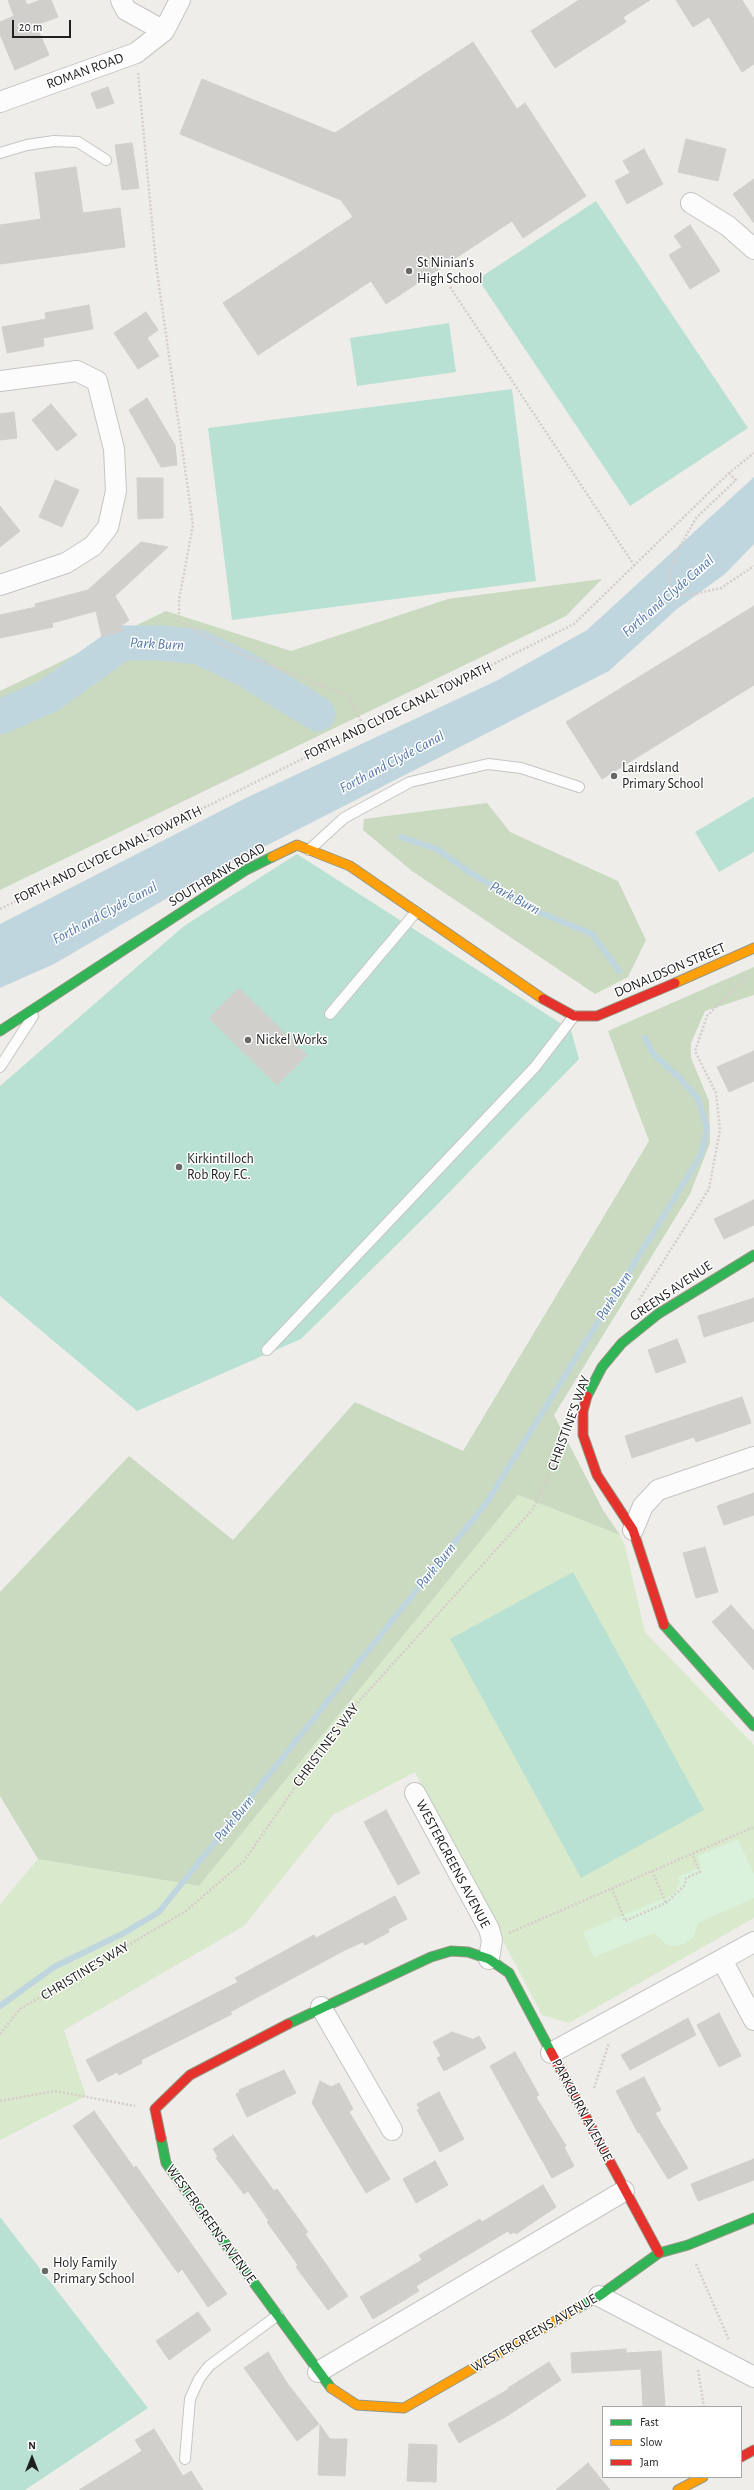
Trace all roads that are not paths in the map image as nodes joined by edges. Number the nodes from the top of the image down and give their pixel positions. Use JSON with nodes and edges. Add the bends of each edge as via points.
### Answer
{"nodes":[{"id":1,"x":121,"y":0,"type":"edge"},
{"id":2,"x":180,"y":0,"type":"edge"},
{"id":3,"x":164,"y":31,"type":"junction"},
{"id":4,"x":0,"y":102,"type":"edge"},
{"id":5,"x":0,"y":154,"type":"edge"},
{"id":6,"x":106,"y":160,"type":"dead end"},
{"id":7,"x":691,"y":203,"type":"dead end"},
{"id":8,"x":754,"y":249,"type":"edge"},
{"id":9,"x":0,"y":381,"type":"edge"},
{"id":10,"x":0,"y":585,"type":"edge"},
{"id":11,"x":579,"y":787,"type":"dead end"},
{"id":12,"x":309,"y":850,"type":"junction"},
{"id":13,"x":416,"y":912,"type":"junction"},
{"id":14,"x":754,"y":948,"type":"edge"},
{"id":15,"x":42,"y":1003,"type":"junction"},
{"id":16,"x":330,"y":1014,"type":"dead end"},
{"id":17,"x":574,"y":1016,"type":"junction"},
{"id":18,"x":597,"y":1016,"type":"joint"},
{"id":19,"x":0,"y":1031,"type":"edge"},
{"id":20,"x":0,"y":1067,"type":"edge"},
{"id":21,"x":754,"y":1255,"type":"edge"},
{"id":22,"x":267,"y":1350,"type":"dead end"},
{"id":23,"x":754,"y":1457,"type":"edge"},
{"id":24,"x":633,"y":1530,"type":"junction"},
{"id":25,"x":754,"y":1726,"type":"edge"},
{"id":26,"x":415,"y":1793,"type":"dead end"},
{"id":27,"x":754,"y":1942,"type":"edge"},
{"id":28,"x":491,"y":1949,"type":"junction"},
{"id":29,"x":722,"y":1960,"type":"junction"},
{"id":30,"x":321,"y":2008,"type":"junction"},
{"id":31,"x":754,"y":2020,"type":"edge"},
{"id":32,"x":551,"y":2053,"type":"junction"},
{"id":33,"x":392,"y":2130,"type":"dead end"},
{"id":34,"x":624,"y":2191,"type":"junction"},
{"id":35,"x":754,"y":2218,"type":"edge"},
{"id":36,"x":659,"y":2253,"type":"junction"},
{"id":37,"x":599,"y":2296,"type":"junction"},
{"id":38,"x":278,"y":2315,"type":"junction"},
{"id":39,"x":318,"y":2372,"type":"junction"},
{"id":40,"x":754,"y":2377,"type":"edge"},
{"id":41,"x":754,"y":2450,"type":"edge"},
{"id":42,"x":742,"y":2456,"type":"edge"},
{"id":43,"x":185,"y":2459,"type":"dead end"},
{"id":44,"x":701,"y":2478,"type":"edge"},
{"id":45,"x":678,"y":2490,"type":"edge"}],
"edges":[{"from":1,"to":3,"type":"street","via":[[126,10]]},
{"from":2,"to":3,"type":"street"},
{"from":3,"to":4,"type":"street","name":"ROMAN ROAD","via":[[136,53]]},
{"from":5,"to":6,"type":"lane","via":[[47,142],[78,142]]},
{"from":7,"to":8,"type":"street","via":[[728,226]]},
{"from":9,"to":10,"type":"street","via":[[77,371],[97,381],[114,449],[116,491],[108,527],[93,546],[66,562]]},
{"from":11,"to":12,"type":"lane","via":[[522,768],[481,765],[410,782],[344,818]]},
{"from":12,"to":13,"type":"street","name":"SOUTHBANK ROAD","via":[[350,866]]},
{"from":12,"to":15,"type":"street","name":"SOUTHBANK ROAD","via":[[297,845],[246,870]]},
{"from":13,"to":16,"type":"lane"},
{"from":13,"to":17,"type":"street","name":"SOUTHBANK ROAD","via":[[540,997]]},
{"from":14,"to":18,"type":"street","name":"DONALDSON STREET"},
{"from":15,"to":19,"type":"street","name":"SOUTHBANK ROAD"},
{"from":15,"to":20,"type":"lane"},
{"from":17,"to":18,"type":"street","name":"SOUTHBANK ROAD"},
{"from":17,"to":22,"type":"lane","via":[[535,1067]]},
{"from":21,"to":24,"type":"street","name":"GREENS AVENUE","via":[[658,1314],[622,1343],[602,1367],[589,1389],[583,1411],[583,1435],[597,1475]]},
{"from":23,"to":24,"type":"street","via":[[658,1490],[643,1506]]},
{"from":24,"to":25,"type":"street","via":[[664,1625]]},
{"from":26,"to":28,"type":"street","name":"WESTERGREENS AVENUE","via":[[489,1929]]},
{"from":27,"to":29,"type":"street","name":"PARKBURN AVENUE"},
{"from":28,"to":30,"type":"street","via":[[451,1951],[431,1957]]},
{"from":28,"to":32,"type":"street","via":[[509,1973]]},
{"from":29,"to":31,"type":"street"},
{"from":29,"to":32,"type":"street","name":"PARKBURN AVENUE"},
{"from":30,"to":33,"type":"street"},
{"from":30,"to":38,"type":"street","name":"WESTERGREENS AVENUE","via":[[190,2075],[155,2109],[166,2163]]},
{"from":32,"to":34,"type":"street","name":"PARKBURN AVENUE"},
{"from":34,"to":36,"type":"street","name":"PARKBURN AVENUE"},
{"from":34,"to":39,"type":"street"},
{"from":35,"to":36,"type":"street","name":"WESTERGREENS AVENUE","via":[[688,2245]]},
{"from":36,"to":37,"type":"street","name":"WESTERGREENS AVENUE"},
{"from":37,"to":39,"type":"street","name":"WESTERGREENS AVENUE","via":[[404,2408],[357,2405],[329,2387]]},
{"from":37,"to":40,"type":"street"},
{"from":38,"to":39,"type":"street","name":"WESTERGREENS AVENUE"},
{"from":38,"to":43,"type":"lane","via":[[209,2366],[199,2379],[190,2399]]},
{"from":41,"to":42,"type":"street"},
{"from":44,"to":45,"type":"street"}]}
